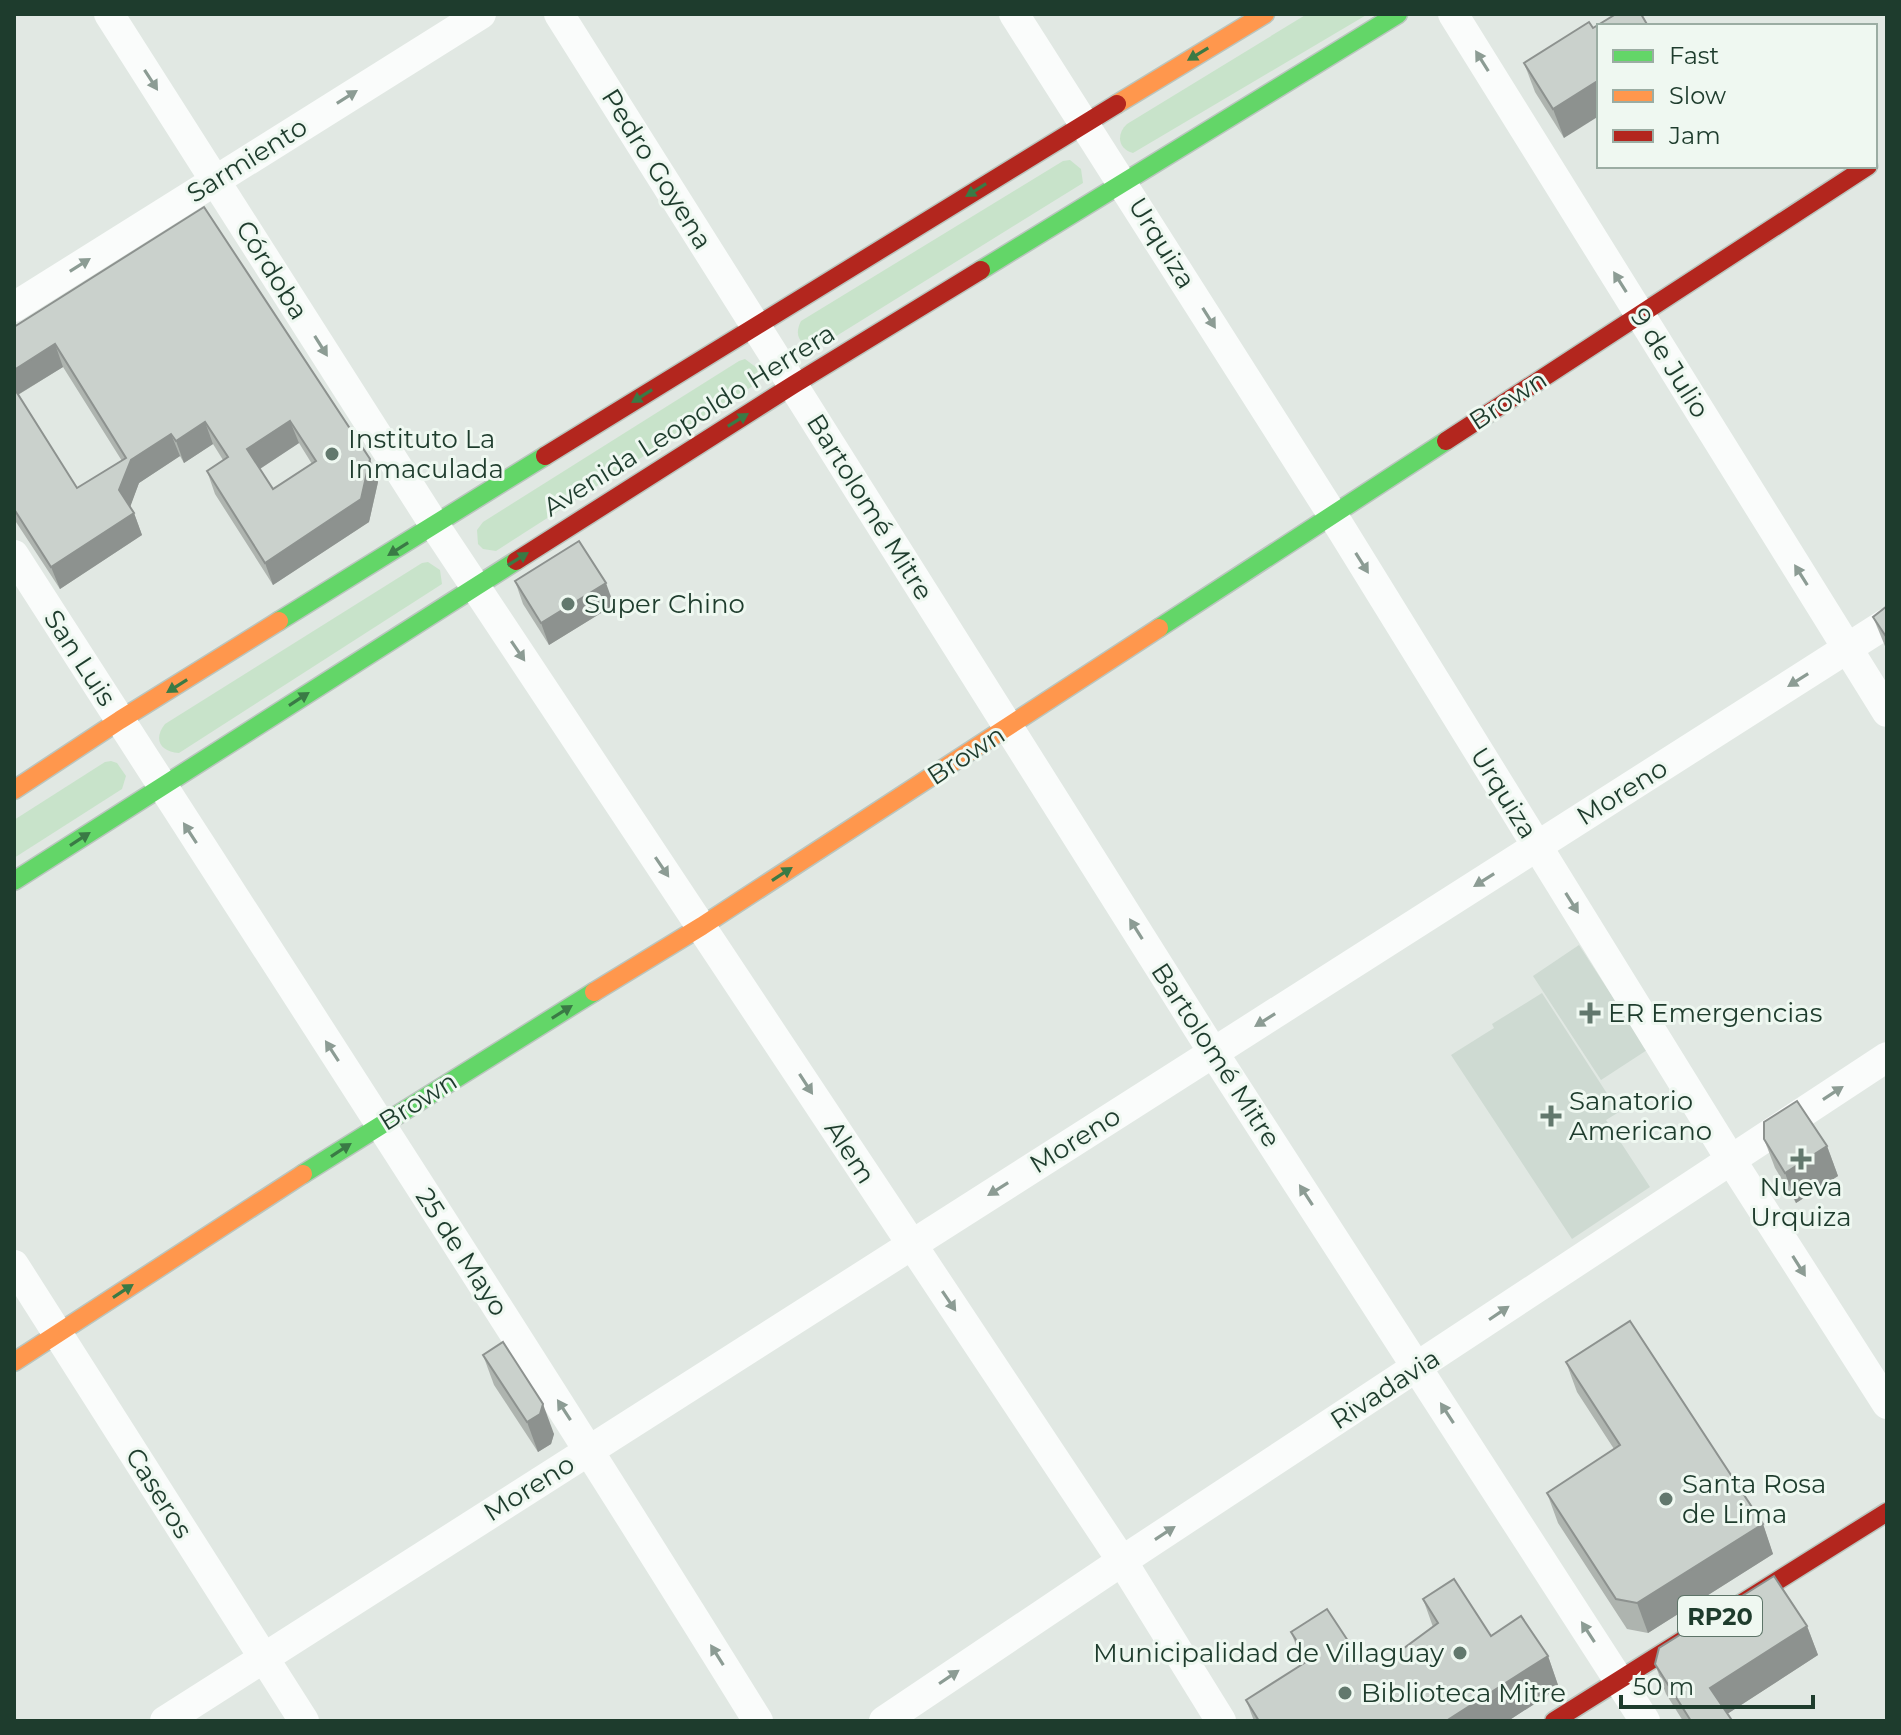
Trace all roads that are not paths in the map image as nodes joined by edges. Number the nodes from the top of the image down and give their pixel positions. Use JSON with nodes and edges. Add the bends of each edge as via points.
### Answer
{"nodes":[{"id":1,"x":109,"y":14,"type":"edge"},
{"id":2,"x":481,"y":14,"type":"edge"},
{"id":3,"x":559,"y":14,"type":"edge"},
{"id":4,"x":1014,"y":14,"type":"edge"},
{"id":5,"x":1265,"y":14,"type":"edge"},
{"id":6,"x":1398,"y":14,"type":"edge"},
{"id":7,"x":1453,"y":14,"type":"edge"},
{"id":8,"x":1083,"y":124,"type":"junction"},
{"id":9,"x":1865,"y":168,"type":"edge"},
{"id":10,"x":215,"y":180,"type":"junction"},
{"id":11,"x":1123,"y":181,"type":"junction"},
{"id":12,"x":14,"y":307,"type":"edge"},
{"id":13,"x":1640,"y":316,"type":"junction"},
{"id":14,"x":756,"y":325,"type":"junction"},
{"id":15,"x":793,"y":385,"type":"junction"},
{"id":16,"x":1332,"y":514,"type":"junction"},
{"id":17,"x":435,"y":526,"type":"junction"},
{"id":18,"x":14,"y":555,"type":"edge"},
{"id":19,"x":475,"y":586,"type":"junction"},
{"id":20,"x":1887,"y":623,"type":"edge"},
{"id":21,"x":1847,"y":649,"type":"junction"},
{"id":22,"x":1887,"y":712,"type":"edge"},
{"id":23,"x":120,"y":720,"type":"junction"},
{"id":24,"x":1010,"y":727,"type":"junction"},
{"id":25,"x":161,"y":787,"type":"junction"},
{"id":26,"x":14,"y":790,"type":"edge"},
{"id":27,"x":1537,"y":847,"type":"junction"},
{"id":28,"x":14,"y":881,"type":"edge"},
{"id":29,"x":702,"y":926,"type":"junction"},
{"id":30,"x":1213,"y":1052,"type":"junction"},
{"id":31,"x":1887,"y":1057,"type":"edge"},
{"id":32,"x":379,"y":1125,"type":"junction"},
{"id":33,"x":1731,"y":1160,"type":"junction"},
{"id":34,"x":911,"y":1244,"type":"junction"},
{"id":35,"x":14,"y":1265,"type":"edge"},
{"id":36,"x":57,"y":1333,"type":"junction"},
{"id":37,"x":14,"y":1362,"type":"edge"},
{"id":38,"x":1418,"y":1368,"type":"junction"},
{"id":39,"x":1887,"y":1404,"type":"edge"},
{"id":40,"x":589,"y":1449,"type":"junction"},
{"id":41,"x":1887,"y":1512,"type":"edge"},
{"id":42,"x":1122,"y":1561,"type":"junction"},
{"id":43,"x":263,"y":1657,"type":"junction"},
{"id":44,"x":1619,"y":1680,"type":"junction"},
{"id":45,"x":165,"y":1721,"type":"edge"},
{"id":46,"x":304,"y":1721,"type":"edge"},
{"id":47,"x":758,"y":1721,"type":"edge"},
{"id":48,"x":884,"y":1721,"type":"edge"},
{"id":49,"x":1221,"y":1721,"type":"edge"},
{"id":50,"x":1554,"y":1721,"type":"edge"},
{"id":51,"x":1645,"y":1721,"type":"edge"}],
"edges":[{"from":1,"to":10,"type":"street","name":"Córdoba","one_way":true},
{"from":10,"to":2,"type":"street","name":"Sarmiento","one_way":true},
{"from":3,"to":14,"type":"street","name":"Pedro Goyena"},
{"from":4,"to":8,"type":"street","name":"Urquiza"},
{"from":5,"to":8,"type":"street","name":"Avenida Leopoldo Herrera","one_way":true},
{"from":6,"to":11,"type":"street","name":"Avenida Leopoldo Herrera"},
{"from":13,"to":7,"type":"street","name":"9 de Julio","one_way":true},
{"from":8,"to":11,"type":"street","name":"Urquiza"},
{"from":8,"to":14,"type":"street","name":"Avenida Leopoldo Herrera","one_way":true},
{"from":9,"to":13,"type":"street","name":"Brown"},
{"from":12,"to":10,"type":"street","name":"Sarmiento","one_way":true},
{"from":10,"to":17,"type":"street","name":"Córdoba","one_way":true},
{"from":11,"to":15,"type":"street","name":"Avenida Leopoldo Herrera"},
{"from":11,"to":16,"type":"street","name":"Urquiza","one_way":true},
{"from":13,"to":16,"type":"street","name":"Brown"},
{"from":21,"to":13,"type":"street","name":"9 de Julio","one_way":true},
{"from":14,"to":15,"type":"street","name":"Pedro Goyena"},
{"from":14,"to":17,"type":"street","name":"Avenida Leopoldo Herrera","one_way":true},
{"from":19,"to":15,"type":"street","name":"Avenida Leopoldo Herrera","one_way":true},
{"from":15,"to":24,"type":"street","name":"Bartolomé Mitre"},
{"from":16,"to":24,"type":"street","name":"Brown"},
{"from":16,"to":27,"type":"street","name":"Urquiza","one_way":true},
{"from":17,"to":19,"type":"street","name":"Córdoba"},
{"from":17,"to":23,"type":"street","name":"Avenida Leopoldo Herrera","one_way":true},
{"from":18,"to":23,"type":"street","name":"San Luis"},
{"from":25,"to":19,"type":"street","name":"Avenida Leopoldo Herrera","one_way":true},
{"from":19,"to":29,"type":"street","name":"Alem","one_way":true},
{"from":20,"to":21,"type":"street","name":"Moreno"},
{"from":21,"to":22,"type":"street","name":"9 de Julio"},
{"from":21,"to":27,"type":"street","name":"Moreno","one_way":true},
{"from":23,"to":25,"type":"street","name":"San Luis"},
{"from":23,"to":26,"type":"street","name":"Avenida Leopoldo Herrera"},
{"from":29,"to":24,"type":"street","name":"Brown","one_way":true},
{"from":30,"to":24,"type":"street","name":"Bartolomé Mitre","one_way":true},
{"from":28,"to":25,"type":"street","name":"Avenida Leopoldo Herrera","one_way":true},
{"from":32,"to":25,"type":"street","name":"25 de Mayo","one_way":true},
{"from":27,"to":30,"type":"street","name":"Moreno","one_way":true},
{"from":27,"to":33,"type":"street","name":"Urquiza","one_way":true},
{"from":32,"to":29,"type":"street","name":"Brown","one_way":true},
{"from":29,"to":34,"type":"street","name":"Alem","one_way":true},
{"from":30,"to":34,"type":"street","name":"Moreno","one_way":true},
{"from":38,"to":30,"type":"street","name":"Bartolomé Mitre","one_way":true},
{"from":33,"to":31,"type":"street","name":"Rivadavia","one_way":true},
{"from":36,"to":32,"type":"street","name":"Brown","one_way":true},
{"from":40,"to":32,"type":"street","name":"25 de Mayo","one_way":true},
{"from":38,"to":33,"type":"street","name":"Rivadavia","one_way":true},
{"from":33,"to":39,"type":"street","name":"Urquiza","one_way":true},
{"from":34,"to":40,"type":"street","name":"Moreno"},
{"from":34,"to":42,"type":"street","name":"Alem","one_way":true},
{"from":35,"to":36,"type":"street","name":"Caseros"},
{"from":36,"to":37,"type":"street","name":"Brown"},
{"from":36,"to":43,"type":"street","name":"Caseros"},
{"from":42,"to":38,"type":"street","name":"Rivadavia","one_way":true},
{"from":44,"to":38,"type":"street","name":"Bartolomé Mitre","one_way":true},
{"from":40,"to":43,"type":"street","name":"Moreno"},
{"from":47,"to":40,"type":"street","name":"25 de Mayo","one_way":true},
{"from":41,"to":44,"type":"street","number":"RP20"},
{"from":48,"to":42,"type":"street","name":"Rivadavia","one_way":true},
{"from":42,"to":49,"type":"street","name":"Alem"},
{"from":43,"to":45,"type":"street","name":"Moreno"},
{"from":43,"to":46,"type":"street","name":"Caseros"},
{"from":44,"to":50,"type":"street","number":"RP20"},
{"from":44,"to":51,"type":"street","name":"Bartolomé Mitre"}]}
